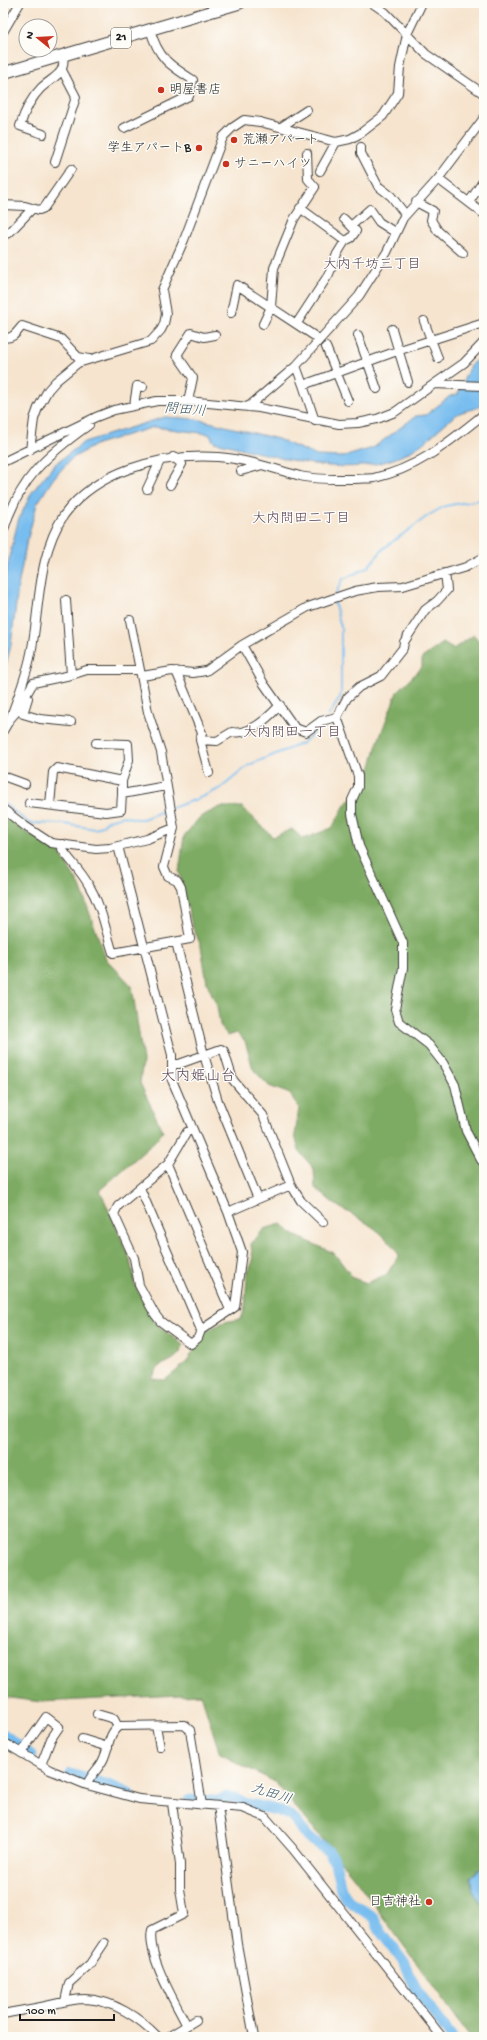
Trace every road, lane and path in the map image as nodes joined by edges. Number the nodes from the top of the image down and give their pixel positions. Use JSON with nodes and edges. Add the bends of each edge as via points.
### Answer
{"nodes":[{"id":1,"x":20,"y":3,"type":"edge"},
{"id":2,"x":240,"y":3,"type":"edge"},
{"id":3,"x":372,"y":3,"type":"edge"},
{"id":4,"x":422,"y":3,"type":"edge"},
{"id":5,"x":150,"y":29,"type":"junction"},
{"id":6,"x":3,"y":32,"type":"edge"},
{"id":7,"x":407,"y":34,"type":"junction"},
{"id":8,"x":64,"y":55,"type":"junction"},
{"id":9,"x":62,"y":70,"type":"junction"},
{"id":10,"x":3,"y":73,"type":"edge"},
{"id":11,"x":484,"y":94,"type":"edge"},
{"id":12,"x":307,"y":110,"type":"dead end"},
{"id":13,"x":484,"y":118,"type":"edge"},
{"id":14,"x":281,"y":127,"type":"junction"},
{"id":15,"x":124,"y":128,"type":"dead end"},
{"id":16,"x":43,"y":134,"type":"dead end"},
{"id":17,"x":336,"y":142,"type":"junction"},
{"id":18,"x":362,"y":147,"type":"dead end"},
{"id":19,"x":307,"y":153,"type":"dead end"},
{"id":20,"x":55,"y":162,"type":"dead end"},
{"id":21,"x":71,"y":169,"type":"dead end"},
{"id":22,"x":320,"y":171,"type":"dead end"},
{"id":23,"x":438,"y":179,"type":"junction"},
{"id":24,"x":484,"y":180,"type":"edge"},
{"id":25,"x":416,"y":202,"type":"junction"},
{"id":26,"x":469,"y":202,"type":"junction"},
{"id":27,"x":3,"y":205,"type":"edge"},
{"id":28,"x":33,"y":208,"type":"junction"},
{"id":29,"x":300,"y":208,"type":"junction"},
{"id":30,"x":406,"y":214,"type":"junction"},
{"id":31,"x":484,"y":214,"type":"edge"},
{"id":32,"x":344,"y":219,"type":"dead end"},
{"id":33,"x":351,"y":226,"type":"junction"},
{"id":34,"x":396,"y":233,"type":"junction"},
{"id":35,"x":3,"y":235,"type":"edge"},
{"id":36,"x":345,"y":241,"type":"junction"},
{"id":37,"x":463,"y":253,"type":"dead end"},
{"id":38,"x":271,"y":307,"type":"junction"},
{"id":39,"x":231,"y":313,"type":"dead end"},
{"id":40,"x":424,"y":321,"type":"dead end"},
{"id":41,"x":297,"y":323,"type":"junction"},
{"id":42,"x":484,"y":323,"type":"edge"},
{"id":43,"x":263,"y":324,"type":"dead end"},
{"id":44,"x":392,"y":329,"type":"dead end"},
{"id":45,"x":215,"y":335,"type":"dead end"},
{"id":46,"x":358,"y":335,"type":"dead end"},
{"id":47,"x":3,"y":338,"type":"edge"},
{"id":48,"x":319,"y":339,"type":"junction"},
{"id":49,"x":431,"y":339,"type":"junction"},
{"id":50,"x":484,"y":342,"type":"edge"},
{"id":51,"x":326,"y":347,"type":"dead end"},
{"id":52,"x":400,"y":350,"type":"junction"},
{"id":53,"x":438,"y":358,"type":"dead end"},
{"id":54,"x":89,"y":360,"type":"junction"},
{"id":55,"x":368,"y":361,"type":"junction"},
{"id":56,"x":296,"y":366,"type":"junction"},
{"id":57,"x":337,"y":373,"type":"junction"},
{"id":58,"x":408,"y":382,"type":"dead end"},
{"id":59,"x":437,"y":384,"type":"junction"},
{"id":60,"x":303,"y":385,"type":"junction"},
{"id":61,"x":484,"y":386,"type":"edge"},
{"id":62,"x":143,"y":387,"type":"dead end"},
{"id":63,"x":377,"y":389,"type":"dead end"},
{"id":64,"x":188,"y":401,"type":"junction"},
{"id":65,"x":348,"y":401,"type":"dead end"},
{"id":66,"x":134,"y":405,"type":"junction"},
{"id":67,"x":248,"y":407,"type":"junction"},
{"id":68,"x":484,"y":414,"type":"edge"},
{"id":69,"x":96,"y":417,"type":"junction"},
{"id":70,"x":315,"y":421,"type":"junction"},
{"id":71,"x":30,"y":450,"type":"junction"},
{"id":72,"x":173,"y":458,"type":"junction"},
{"id":73,"x":160,"y":461,"type":"junction"},
{"id":74,"x":3,"y":462,"type":"edge"},
{"id":75,"x":262,"y":465,"type":"junction"},
{"id":76,"x":241,"y":471,"type":"dead end"},
{"id":77,"x":170,"y":485,"type":"dead end"},
{"id":78,"x":147,"y":489,"type":"dead end"},
{"id":79,"x":3,"y":532,"type":"edge"},
{"id":80,"x":484,"y":557,"type":"edge"},
{"id":81,"x":445,"y":574,"type":"junction"},
{"id":82,"x":66,"y":600,"type":"dead end"},
{"id":83,"x":130,"y":620,"type":"dead end"},
{"id":84,"x":242,"y":645,"type":"junction"},
{"id":85,"x":176,"y":671,"type":"junction"},
{"id":86,"x":141,"y":673,"type":"junction"},
{"id":87,"x":71,"y":675,"type":"junction"},
{"id":88,"x":27,"y":690,"type":"junction"},
{"id":89,"x":280,"y":705,"type":"junction"},
{"id":90,"x":338,"y":717,"type":"junction"},
{"id":91,"x":10,"y":719,"type":"junction"},
{"id":92,"x":72,"y":722,"type":"dead end"},
{"id":93,"x":3,"y":731,"type":"edge"},
{"id":94,"x":200,"y":740,"type":"junction"},
{"id":95,"x":96,"y":743,"type":"dead end"},
{"id":96,"x":209,"y":773,"type":"dead end"},
{"id":97,"x":3,"y":776,"type":"edge"},
{"id":98,"x":122,"y":781,"type":"junction"},
{"id":99,"x":25,"y":784,"type":"dead end"},
{"id":100,"x":166,"y":786,"type":"junction"},
{"id":101,"x":122,"y":794,"type":"junction"},
{"id":102,"x":29,"y":804,"type":"dead end"},
{"id":103,"x":50,"y":805,"type":"junction"},
{"id":104,"x":3,"y":809,"type":"edge"},
{"id":105,"x":174,"y":828,"type":"junction"},
{"id":106,"x":63,"y":844,"type":"junction"},
{"id":107,"x":118,"y":846,"type":"junction"},
{"id":108,"x":176,"y":942,"type":"junction"},
{"id":109,"x":145,"y":948,"type":"junction"},
{"id":110,"x":204,"y":1055,"type":"junction"},
{"id":111,"x":172,"y":1064,"type":"junction"},
{"id":112,"x":192,"y":1130,"type":"junction"},
{"id":113,"x":484,"y":1163,"type":"edge"},
{"id":114,"x":168,"y":1164,"type":"junction"},
{"id":115,"x":291,"y":1185,"type":"junction"},
{"id":116,"x":140,"y":1188,"type":"junction"},
{"id":117,"x":258,"y":1199,"type":"junction"},
{"id":118,"x":228,"y":1212,"type":"junction"},
{"id":119,"x":323,"y":1222,"type":"dead end"},
{"id":120,"x":230,"y":1310,"type":"junction"},
{"id":121,"x":201,"y":1330,"type":"junction"},
{"id":122,"x":97,"y":1714,"type":"dead end"},
{"id":123,"x":156,"y":1726,"type":"junction"},
{"id":124,"x":118,"y":1727,"type":"junction"},
{"id":125,"x":82,"y":1739,"type":"dead end"},
{"id":126,"x":3,"y":1742,"type":"edge"},
{"id":127,"x":108,"y":1747,"type":"junction"},
{"id":128,"x":160,"y":1747,"type":"dead end"},
{"id":129,"x":22,"y":1751,"type":"junction"},
{"id":130,"x":42,"y":1763,"type":"junction"},
{"id":131,"x":88,"y":1782,"type":"junction"},
{"id":132,"x":201,"y":1802,"type":"junction"},
{"id":133,"x":172,"y":1803,"type":"junction"},
{"id":134,"x":218,"y":1806,"type":"junction"},
{"id":135,"x":104,"y":1943,"type":"dead end"},
{"id":136,"x":65,"y":2001,"type":"junction"},
{"id":137,"x":3,"y":2014,"type":"edge"},
{"id":138,"x":196,"y":2020,"type":"dead end"},
{"id":139,"x":186,"y":2024,"type":"junction"},
{"id":140,"x":158,"y":2037,"type":"edge"},
{"id":141,"x":168,"y":2037,"type":"edge"},
{"id":142,"x":254,"y":2037,"type":"edge"},
{"id":143,"x":442,"y":2037,"type":"edge"}],
"edges":[{"from":1,"to":6,"type":"street"},
{"from":2,"to":5,"type":"main road","number":"21"},
{"from":3,"to":7,"type":"street","via":[[386,12]]},
{"from":4,"to":7,"type":"street"},
{"from":5,"to":8,"type":"main road","number":"21"},
{"from":5,"to":15,"type":"street","via":[[165,62],[192,80],[189,96]]},
{"from":7,"to":11,"type":"street","via":[[426,54]]},
{"from":7,"to":17,"type":"street","via":[[398,93],[392,105],[383,116],[361,133]]},
{"from":8,"to":9,"type":"street","via":[[65,65]]},
{"from":8,"to":10,"type":"main road","number":"21"},
{"from":9,"to":16,"type":"street","via":[[41,89],[25,112],[20,126]]},
{"from":9,"to":20,"type":"street","via":[[76,97]]},
{"from":12,"to":14,"type":"street"},
{"from":13,"to":23,"type":"street"},
{"from":14,"to":17,"type":"street"},
{"from":14,"to":54,"type":"street","via":[[244,120],[223,137],[162,290],[166,314],[161,330],[151,341]]},
{"from":17,"to":22,"type":"street"},
{"from":18,"to":30,"type":"street","via":[[361,153],[378,186],[391,196]]},
{"from":19,"to":29,"type":"street","via":[[308,179],[315,187]]},
{"from":21,"to":28,"type":"street","via":[[44,208]]},
{"from":23,"to":25,"type":"street"},
{"from":23,"to":26,"type":"street"},
{"from":24,"to":26,"type":"street"},
{"from":25,"to":30,"type":"street"},
{"from":25,"to":37,"type":"street","via":[[433,211],[431,220],[438,231]]},
{"from":26,"to":31,"type":"street"},
{"from":27,"to":28,"type":"street"},
{"from":28,"to":35,"type":"street","via":[[9,233]]},
{"from":29,"to":36,"type":"street"},
{"from":29,"to":38,"type":"street","via":[[274,268]]},
{"from":30,"to":34,"type":"street"},
{"from":32,"to":33,"type":"street"},
{"from":33,"to":34,"type":"street","via":[[370,209],[379,222]]},
{"from":33,"to":36,"type":"street","via":[[356,231]]},
{"from":34,"to":48,"type":"street","via":[[359,296]]},
{"from":36,"to":41,"type":"street","via":[[336,254],[330,274]]},
{"from":38,"to":39,"type":"street","via":[[237,285]]},
{"from":38,"to":41,"type":"street"},
{"from":38,"to":43,"type":"street"},
{"from":40,"to":49,"type":"street"},
{"from":41,"to":48,"type":"street"},
{"from":42,"to":49,"type":"street"},
{"from":44,"to":52,"type":"street"},
{"from":45,"to":64,"type":"street","via":[[204,337],[190,333],[177,356],[192,378]]},
{"from":46,"to":55,"type":"street"},
{"from":47,"to":54,"type":"street","via":[[15,335],[22,326],[62,339],[78,357]]},
{"from":48,"to":56,"type":"street"},
{"from":49,"to":52,"type":"street"},
{"from":49,"to":53,"type":"street"},
{"from":50,"to":59,"type":"street","via":[[464,363]]},
{"from":51,"to":57,"type":"street"},
{"from":52,"to":55,"type":"street"},
{"from":52,"to":58,"type":"street"},
{"from":54,"to":71,"type":"street","via":[[78,363],[48,390],[34,419]]},
{"from":55,"to":57,"type":"street"},
{"from":55,"to":63,"type":"street"},
{"from":56,"to":60,"type":"street"},
{"from":56,"to":67,"type":"street"},
{"from":57,"to":60,"type":"street"},
{"from":57,"to":65,"type":"street"},
{"from":59,"to":61,"type":"street"},
{"from":59,"to":70,"type":"street","via":[[408,404],[377,419],[339,424]]},
{"from":60,"to":70,"type":"street"},
{"from":62,"to":66,"type":"street","via":[[137,386]]},
{"from":64,"to":66,"type":"street","via":[[157,401]]},
{"from":64,"to":67,"type":"street"},
{"from":66,"to":69,"type":"street"},
{"from":67,"to":70,"type":"street"},
{"from":68,"to":75,"type":"street","via":[[447,445],[418,462],[374,478],[302,476]]},
{"from":69,"to":71,"type":"street"},
{"from":69,"to":79,"type":"street","via":[[88,426],[59,445],[35,471],[16,498]]},
{"from":71,"to":74,"type":"street"},
{"from":72,"to":73,"type":"street"},
{"from":72,"to":75,"type":"street","via":[[219,457]]},
{"from":72,"to":77,"type":"street","via":[[182,464]]},
{"from":73,"to":78,"type":"street"},
{"from":73,"to":91,"type":"street","via":[[118,473],[84,493],[64,516],[48,548],[26,676]]},
{"from":75,"to":76,"type":"street"},
{"from":80,"to":81,"type":"street","via":[[466,568]]},
{"from":81,"to":84,"type":"street","via":[[403,586],[378,587],[334,597],[308,607]]},
{"from":81,"to":90,"type":"street","via":[[447,590],[437,602],[425,610],[404,642],[403,648],[381,676],[359,687],[347,698]]},
{"from":82,"to":87,"type":"street"},
{"from":83,"to":86,"type":"street"},
{"from":84,"to":85,"type":"street","via":[[206,671]]},
{"from":84,"to":89,"type":"street","via":[[264,684]]},
{"from":85,"to":86,"type":"street"},
{"from":85,"to":94,"type":"street","via":[[202,733]]},
{"from":86,"to":87,"type":"street","via":[[88,670]]},
{"from":86,"to":100,"type":"street","via":[[142,688],[161,752]]},
{"from":87,"to":88,"type":"street","via":[[33,683]]},
{"from":88,"to":91,"type":"street"},
{"from":88,"to":92,"type":"street","via":[[29,694],[23,714]]},
{"from":89,"to":90,"type":"street","via":[[299,731],[306,732],[324,720]]},
{"from":89,"to":94,"type":"street","via":[[262,722],[239,733],[232,732],[217,741]]},
{"from":90,"to":113,"type":"street","via":[[358,776],[358,786],[352,800],[352,814],[359,846],[403,943],[403,968],[395,1009],[399,1022],[430,1045],[455,1085],[466,1131]]},
{"from":91,"to":93,"type":"street"},
{"from":94,"to":96,"type":"street"},
{"from":95,"to":98,"type":"street","via":[[128,744],[129,760]]},
{"from":97,"to":99,"type":"street"},
{"from":98,"to":101,"type":"street"},
{"from":98,"to":103,"type":"street","via":[[57,768],[53,772]]},
{"from":100,"to":101,"type":"street"},
{"from":100,"to":105,"type":"street"},
{"from":101,"to":103,"type":"street","via":[[121,810],[106,812]]},
{"from":102,"to":103,"type":"street"},
{"from":104,"to":106,"type":"street","via":[[51,843]]},
{"from":105,"to":107,"type":"street","via":[[148,839]]},
{"from":105,"to":108,"type":"street","via":[[164,867],[168,876],[177,880],[181,887],[190,932],[190,939]]},
{"from":106,"to":107,"type":"street","via":[[96,849]]},
{"from":106,"to":109,"type":"street","via":[[62,849],[81,872],[95,896],[105,921],[113,953]]},
{"from":107,"to":109,"type":"street"},
{"from":108,"to":109,"type":"street"},
{"from":108,"to":110,"type":"street"},
{"from":109,"to":111,"type":"street"},
{"from":110,"to":111,"type":"street"},
{"from":110,"to":115,"type":"street","via":[[221,1049],[224,1051],[233,1080],[263,1115]]},
{"from":110,"to":117,"type":"street","via":[[218,1101]]},
{"from":111,"to":112,"type":"street","via":[[172,1080]]},
{"from":112,"to":114,"type":"street","via":[[187,1132]]},
{"from":112,"to":118,"type":"street"},
{"from":114,"to":116,"type":"street"},
{"from":114,"to":120,"type":"street"},
{"from":115,"to":117,"type":"street"},
{"from":115,"to":119,"type":"street","via":[[301,1201]]},
{"from":116,"to":121,"type":"street"},
{"from":116,"to":121,"type":"street","via":[[118,1206],[114,1214],[134,1258],[140,1285],[160,1321],[191,1344],[198,1338]]},
{"from":117,"to":118,"type":"street"},
{"from":118,"to":120,"type":"street","via":[[242,1252],[236,1307]]},
{"from":120,"to":121,"type":"street"},
{"from":122,"to":124,"type":"street","via":[[114,1719]]},
{"from":123,"to":124,"type":"street"},
{"from":123,"to":128,"type":"street"},
{"from":123,"to":132,"type":"street","via":[[184,1725],[190,1730]]},
{"from":124,"to":127,"type":"street","via":[[114,1730]]},
{"from":125,"to":127,"type":"street"},
{"from":126,"to":129,"type":"street"},
{"from":127,"to":131,"type":"street","via":[[103,1762]]},
{"from":129,"to":130,"type":"street"},
{"from":129,"to":130,"type":"street","via":[[46,1717],[59,1727],[51,1739]]},
{"from":130,"to":131,"type":"street"},
{"from":131,"to":133,"type":"street","via":[[139,1799]]},
{"from":132,"to":133,"type":"street"},
{"from":132,"to":134,"type":"street"},
{"from":133,"to":139,"type":"street","via":[[184,1914],[152,1930],[150,1937],[160,1974]]},
{"from":134,"to":142,"type":"street"},
{"from":134,"to":143,"type":"street","via":[[249,1810],[265,1817],[273,1824]]},
{"from":135,"to":136,"type":"street","via":[[90,1964],[69,1983]]},
{"from":136,"to":137,"type":"street"},
{"from":136,"to":140,"type":"street","via":[[86,1999],[113,2005],[147,2025]]},
{"from":138,"to":139,"type":"street"},
{"from":139,"to":141,"type":"street"}]}
